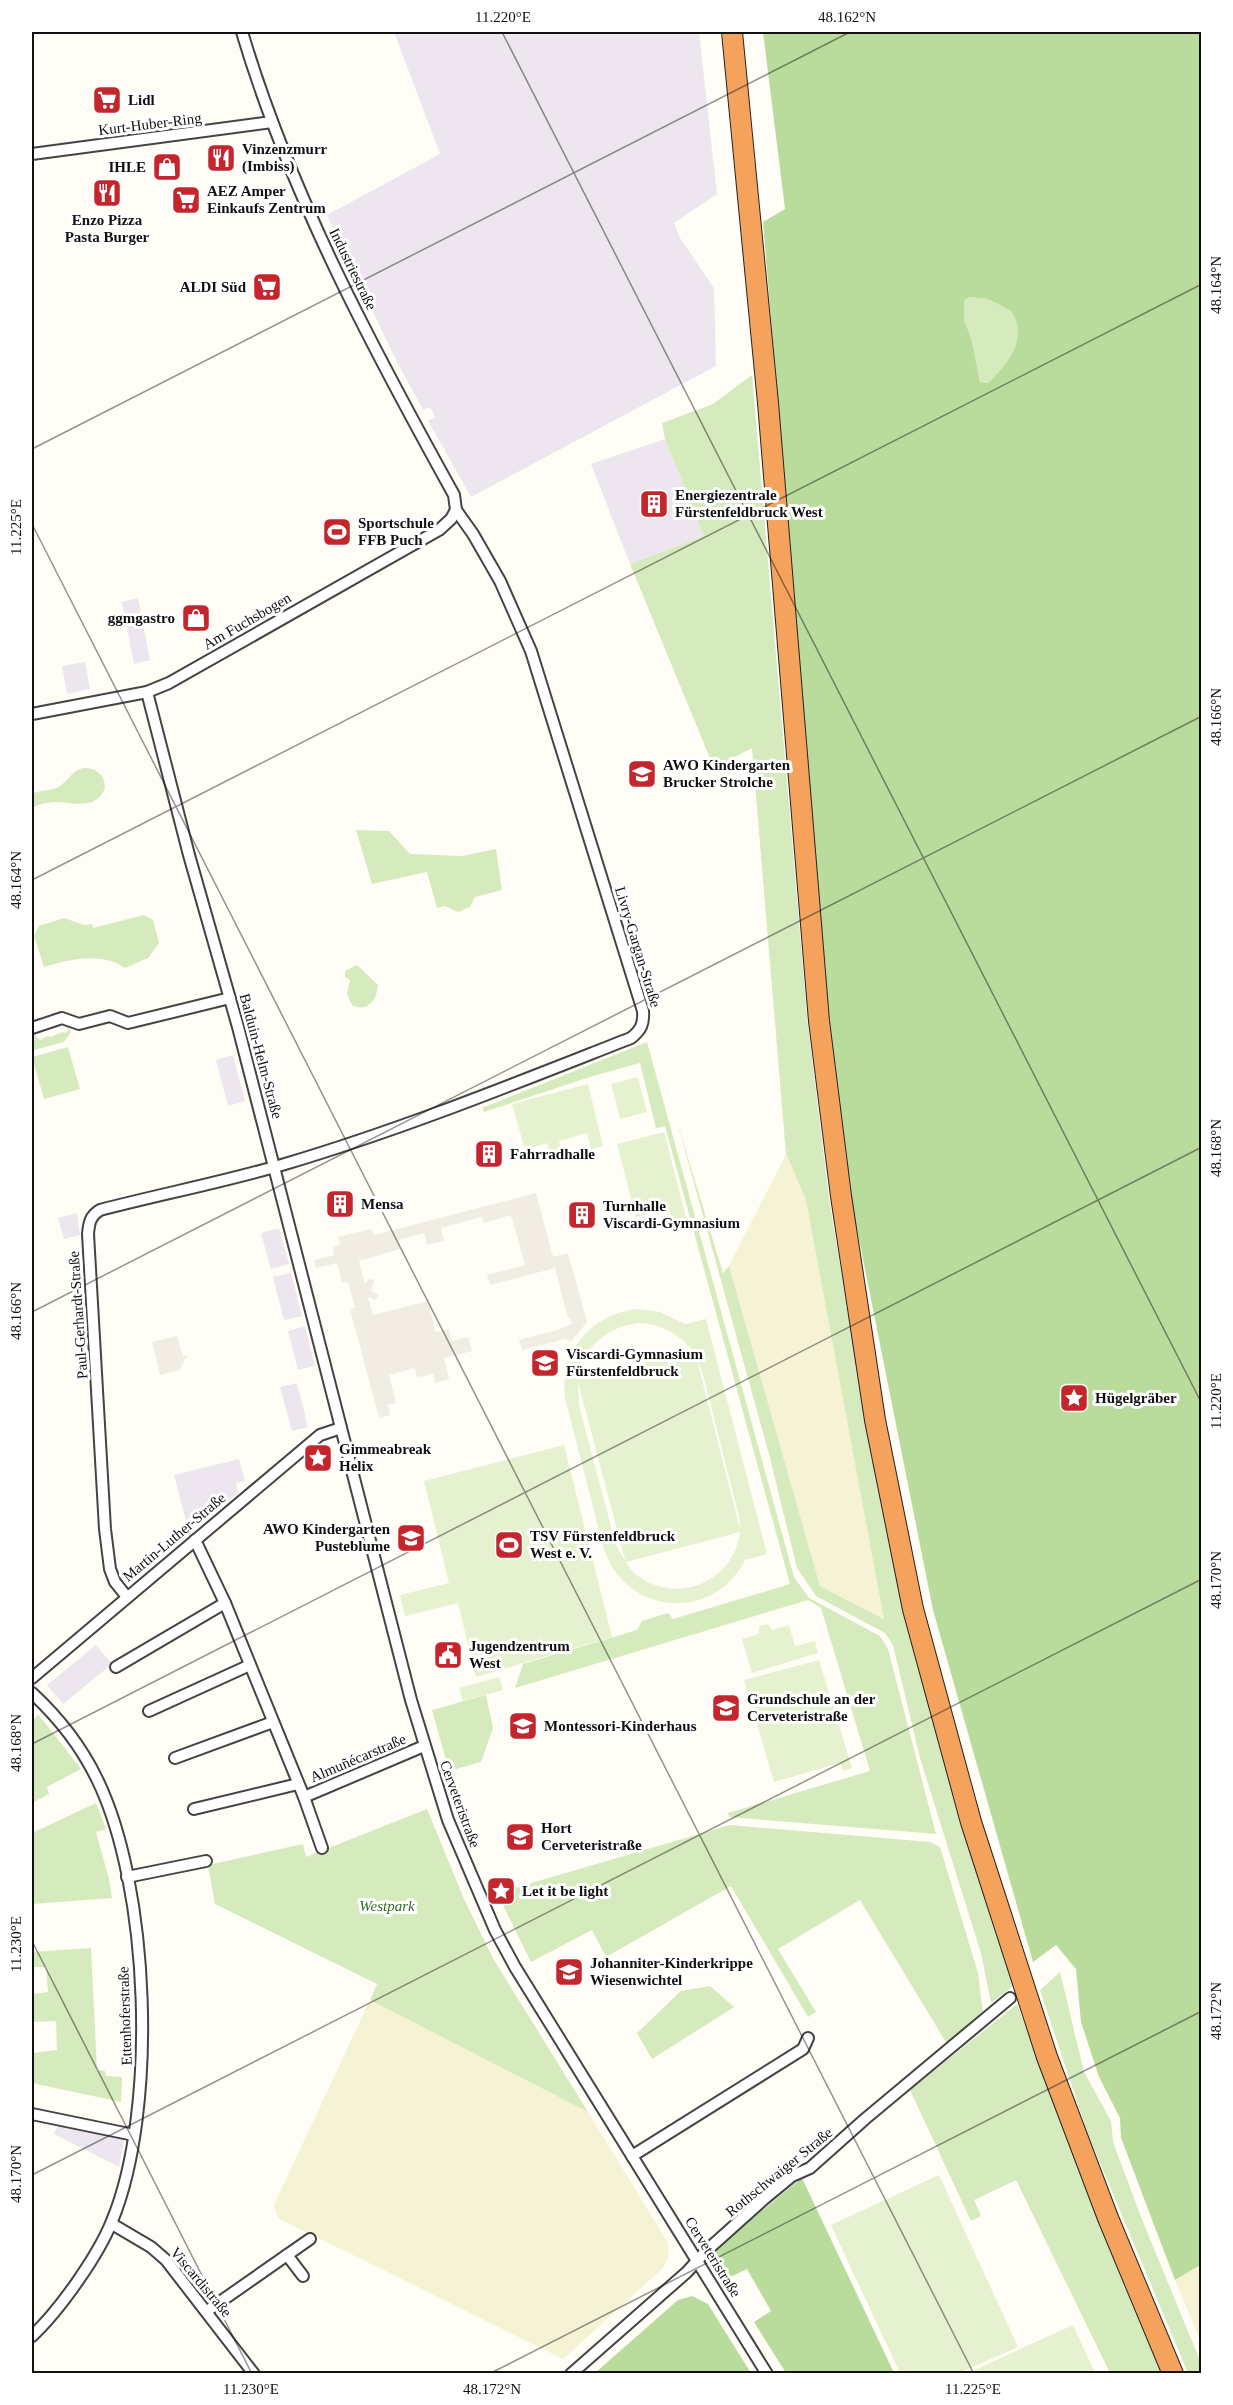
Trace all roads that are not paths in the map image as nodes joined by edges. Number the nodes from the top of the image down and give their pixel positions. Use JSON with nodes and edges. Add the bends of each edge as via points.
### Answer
{"nodes":[{"id":1,"x":242,"y":32,"type":"edge"},
{"id":2,"x":732,"y":32,"type":"edge"},
{"id":3,"x":272,"y":122,"type":"junction"},
{"id":4,"x":32,"y":154,"type":"edge"},
{"id":5,"x":456,"y":510,"type":"junction"},
{"id":6,"x":147,"y":693,"type":"junction"},
{"id":7,"x":32,"y":714,"type":"edge"},
{"id":8,"x":230,"y":998,"type":"junction"},
{"id":9,"x":32,"y":1028,"type":"edge"},
{"id":10,"x":274,"y":1167,"type":"junction"},
{"id":11,"x":341,"y":1428,"type":"junction"},
{"id":12,"x":195,"y":1540,"type":"junction"},
{"id":13,"x":127,"y":1597,"type":"junction"},
{"id":14,"x":225,"y":1604,"type":"junction"},
{"id":15,"x":250,"y":1665,"type":"junction"},
{"id":16,"x":116,"y":1666,"type":"dead end"},
{"id":17,"x":32,"y":1678,"type":"edge"},
{"id":18,"x":32,"y":1693,"type":"edge"},
{"id":19,"x":149,"y":1711,"type":"dead end"},
{"id":20,"x":273,"y":1722,"type":"junction"},
{"id":21,"x":424,"y":1746,"type":"junction"},
{"id":22,"x":175,"y":1758,"type":"dead end"},
{"id":23,"x":298,"y":1784,"type":"junction"},
{"id":24,"x":304,"y":1797,"type":"junction"},
{"id":25,"x":194,"y":1809,"type":"dead end"},
{"id":26,"x":322,"y":1848,"type":"dead end"},
{"id":27,"x":206,"y":1861,"type":"dead end"},
{"id":28,"x":128,"y":1877,"type":"junction"},
{"id":29,"x":1010,"y":1998,"type":"dead end"},
{"id":30,"x":808,"y":2038,"type":"dead end"},
{"id":31,"x":32,"y":2114,"type":"edge"},
{"id":32,"x":134,"y":2135,"type":"junction"},
{"id":33,"x":632,"y":2156,"type":"junction"},
{"id":34,"x":112,"y":2224,"type":"junction"},
{"id":35,"x":310,"y":2239,"type":"dead end"},
{"id":36,"x":287,"y":2255,"type":"junction"},
{"id":37,"x":698,"y":2261,"type":"junction"},
{"id":38,"x":303,"y":2276,"type":"dead end"},
{"id":39,"x":207,"y":2311,"type":"junction"},
{"id":40,"x":32,"y":2336,"type":"edge"},
{"id":41,"x":254,"y":2373,"type":"edge"},
{"id":42,"x":571,"y":2373,"type":"edge"},
{"id":43,"x":767,"y":2373,"type":"edge"},
{"id":44,"x":1173,"y":2373,"type":"edge"}],
"edges":[{"from":1,"to":3,"type":"street","name":"Industriestraße"},
{"from":2,"to":44,"type":"highway","via":[[770,427],[819,1021],[875,1420],[913,1609],[971,1822],[1047,2057]]},
{"from":3,"to":4,"type":"street","name":"Kurt-Huber-Ring"},
{"from":3,"to":5,"type":"street","name":"Industriestraße","via":[[382,362],[454,495]]},
{"from":5,"to":6,"type":"street","name":"Am Fuchsbogen","via":[[439,530]]},
{"from":5,"to":10,"type":"street","name":"Livry-Gargan-Straße","via":[[500,581],[531,651],[643,1011],[643,1023],[631,1038],[438,1113]]},
{"from":6,"to":7,"type":"street","name":"Am Fuchsbogen"},
{"from":6,"to":8,"type":"street","name":"Balduin-Helm-Straße"},
{"from":8,"to":9,"type":"street","via":[[128,1023],[110,1016],[79,1024],[62,1018]]},
{"from":8,"to":10,"type":"street","name":"Balduin-Helm-Straße"},
{"from":10,"to":11,"type":"street","name":"Balduin-Helm-Straße"},
{"from":10,"to":13,"type":"street","name":"Paul-Gerhardt-Straße","via":[[100,1210],[89,1222],[101,1491],[110,1569]]},
{"from":11,"to":12,"type":"street","name":"Martin-Luther-Straße","via":[[320,1435]]},
{"from":11,"to":21,"type":"street","name":"Cerveteristraße"},
{"from":12,"to":13,"type":"street","name":"Martin-Luther-Straße"},
{"from":12,"to":14,"type":"street","name":"Almuñécarstraße"},
{"from":13,"to":17,"type":"street","name":"Martin-Luther-Straße"},
{"from":14,"to":15,"type":"street","name":"Almuñécarstraße"},
{"from":14,"to":16,"type":"street"},
{"from":15,"to":19,"type":"street"},
{"from":15,"to":20,"type":"street","name":"Almuñécarstraße"},
{"from":18,"to":28,"type":"street","name":"Ettenhoferstraße","via":[[70,1734],[98,1781]]},
{"from":20,"to":22,"type":"street"},
{"from":20,"to":23,"type":"street","name":"Almuñécarstraße"},
{"from":21,"to":24,"type":"street","name":"Almuñécarstraße"},
{"from":21,"to":33,"type":"street","name":"Cerveteristraße","via":[[448,1820],[495,1930]]},
{"from":23,"to":24,"type":"street","name":"Almuñécarstraße"},
{"from":23,"to":25,"type":"street","name":"Almuñécarstraße"},
{"from":24,"to":26,"type":"street","name":"Almuñécarstraße"},
{"from":27,"to":28,"type":"street"},
{"from":28,"to":32,"type":"street","name":"Ettenhoferstraße","via":[[142,2012],[142,2072]]},
{"from":29,"to":37,"type":"street","name":"Rothschwaiger Straße","via":[[810,2168],[792,2176],[764,2199]]},
{"from":30,"to":33,"type":"street","via":[[803,2049]]},
{"from":31,"to":32,"type":"street"},
{"from":32,"to":34,"type":"street","name":"Ettenhoferstraße"},
{"from":33,"to":37,"type":"street","name":"Cerveteristraße"},
{"from":34,"to":39,"type":"street","name":"Viscardistraße","via":[[166,2260]]},
{"from":34,"to":40,"type":"street","name":"Ettenhoferstraße","via":[[80,2276]]},
{"from":35,"to":36,"type":"street"},
{"from":36,"to":38,"type":"street"},
{"from":36,"to":39,"type":"street"},
{"from":37,"to":42,"type":"street","name":"Rothschwaiger Straße"},
{"from":37,"to":43,"type":"street","name":"Cerveteristraße"},
{"from":39,"to":41,"type":"street","name":"Viscardistraße"}]}
